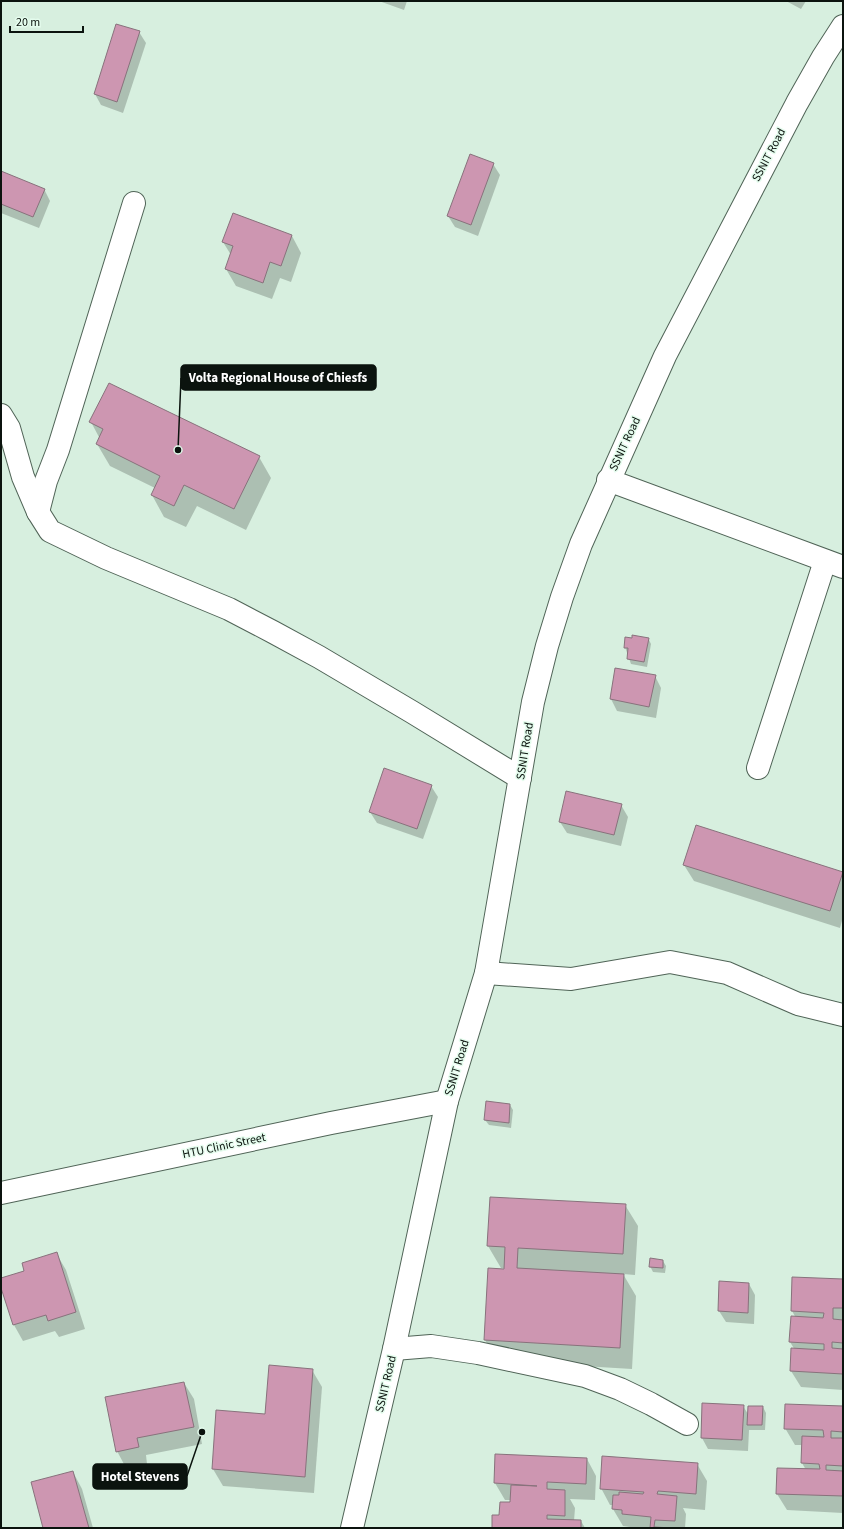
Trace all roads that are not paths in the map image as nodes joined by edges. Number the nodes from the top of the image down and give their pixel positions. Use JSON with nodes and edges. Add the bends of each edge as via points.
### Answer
{"nodes":[{"id":1,"x":843,"y":26,"type":"edge"},
{"id":2,"x":134,"y":203,"type":"dead end"},
{"id":3,"x":1,"y":416,"type":"edge"},
{"id":4,"x":608,"y":480,"type":"junction"},
{"id":5,"x":38,"y":512,"type":"junction"},
{"id":6,"x":834,"y":564,"type":"edge"},
{"id":7,"x":758,"y":768,"type":"dead end"},
{"id":8,"x":520,"y":778,"type":"junction"},
{"id":9,"x":486,"y":973,"type":"junction"},
{"id":10,"x":843,"y":1015,"type":"edge"},
{"id":11,"x":447,"y":1101,"type":"junction"},
{"id":12,"x":1,"y":1193,"type":"edge"},
{"id":13,"x":394,"y":1349,"type":"junction"},
{"id":14,"x":687,"y":1424,"type":"dead end"},
{"id":15,"x":352,"y":1528,"type":"edge"}],
"edges":[{"from":1,"to":4,"type":"street","name":"SSNIT Road","via":[[801,96],[745,201],[665,356]]},
{"from":2,"to":5,"type":"street"},
{"from":3,"to":5,"type":"street","via":[[9,428]]},
{"from":4,"to":6,"type":"street"},
{"from":4,"to":8,"type":"street","name":"SSNIT Road","via":[[581,544],[547,646],[533,702]]},
{"from":5,"to":8,"type":"street","via":[[50,531],[106,558],[229,609],[274,632]]},
{"from":6,"to":7,"type":"street"},
{"from":8,"to":9,"type":"street","name":"SSNIT Road"},
{"from":9,"to":10,"type":"street","via":[[571,979],[670,962],[727,973],[798,1004]]},
{"from":9,"to":11,"type":"street","name":"SSNIT Road"},
{"from":11,"to":12,"type":"street","name":"HTU Clinic Street"},
{"from":11,"to":13,"type":"street","name":"SSNIT Road"},
{"from":13,"to":14,"type":"street","via":[[431,1346],[585,1376],[620,1389]]},
{"from":13,"to":15,"type":"street","name":"SSNIT Road"}]}
